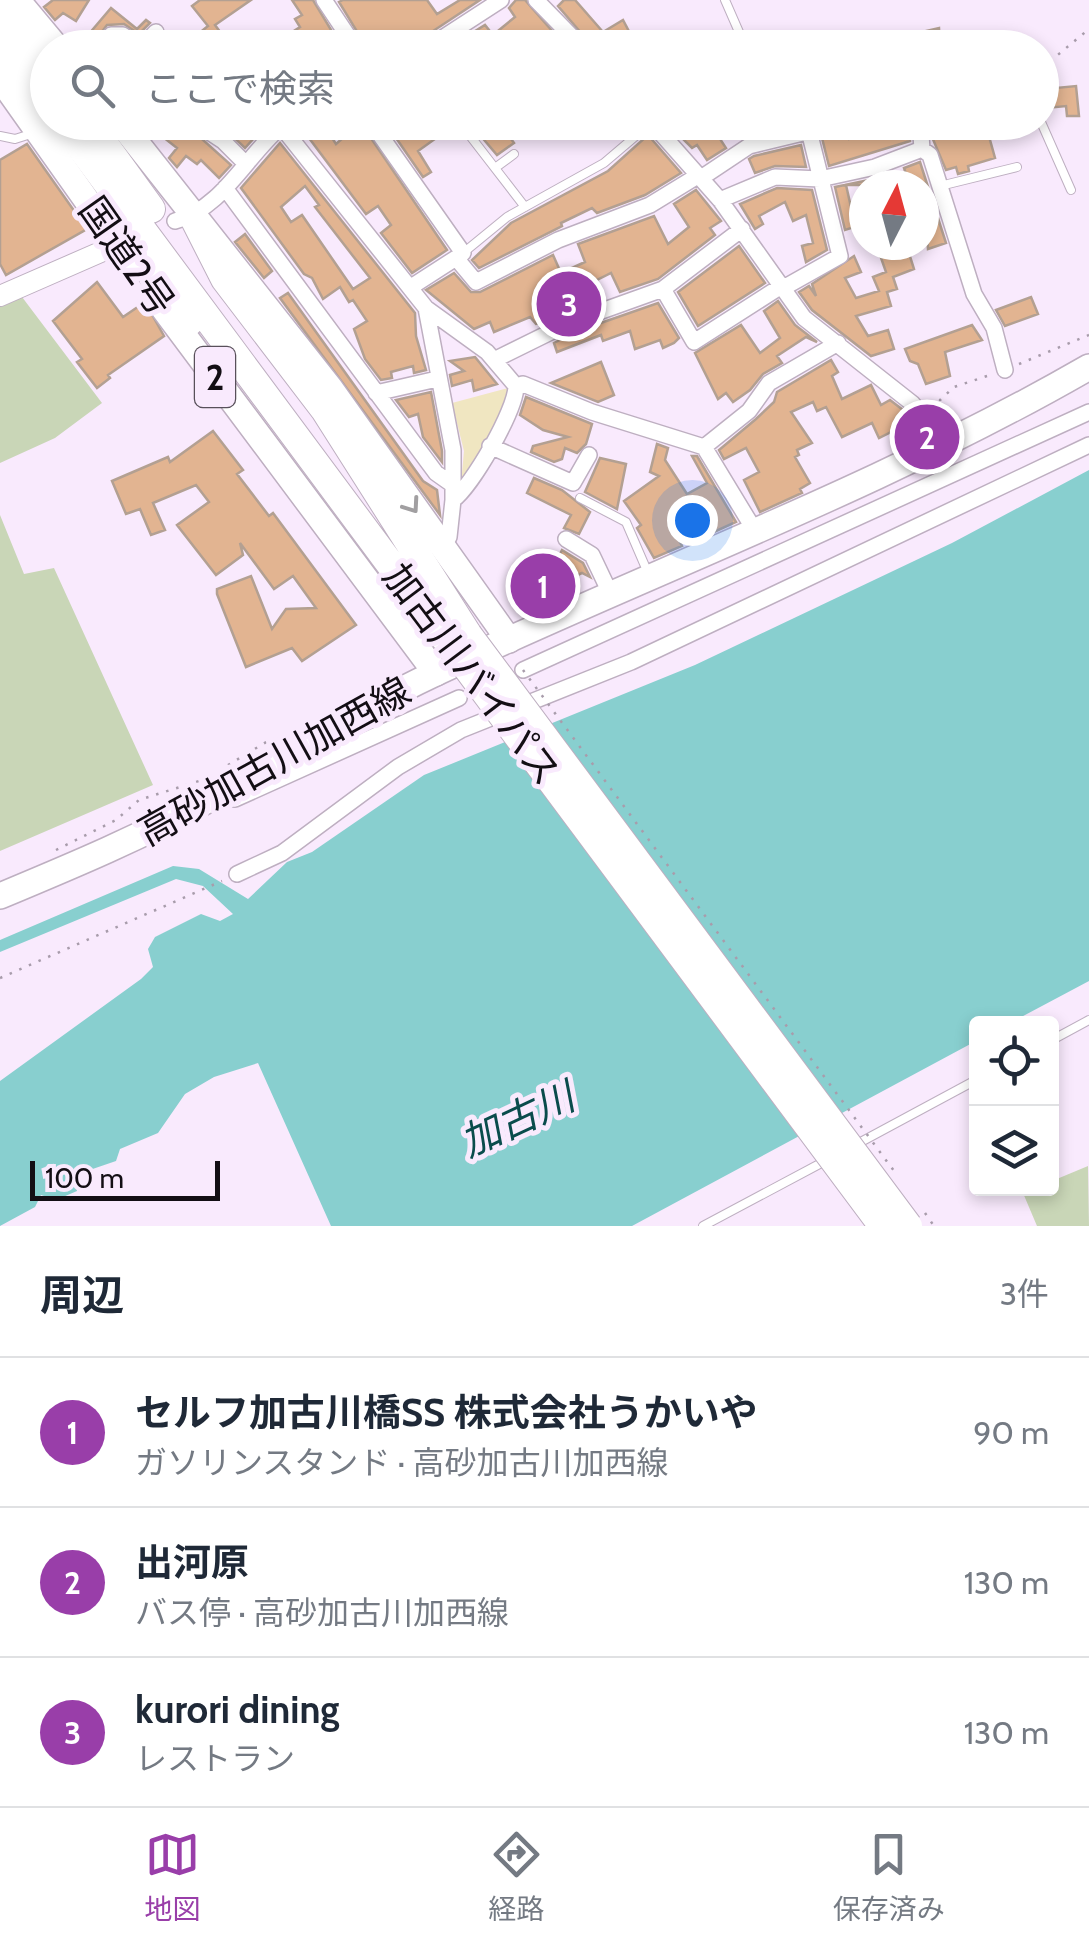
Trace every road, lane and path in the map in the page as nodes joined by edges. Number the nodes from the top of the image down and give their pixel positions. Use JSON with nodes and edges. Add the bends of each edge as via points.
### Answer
{"nodes":[{"id":1,"x":17,"y":0,"type":"edge"},
{"id":2,"x":324,"y":0,"type":"edge"},
{"id":3,"x":502,"y":0,"type":"edge"},
{"id":4,"x":536,"y":0,"type":"edge"},
{"id":5,"x":724,"y":0,"type":"edge"},
{"id":6,"x":0,"y":10,"type":"edge"},
{"id":7,"x":1089,"y":29,"type":"edge"},
{"id":8,"x":42,"y":30,"type":"edge"},
{"id":9,"x":344,"y":30,"type":"edge"},
{"id":10,"x":459,"y":30,"type":"edge"},
{"id":11,"x":565,"y":30,"type":"edge"},
{"id":12,"x":738,"y":30,"type":"edge"},
{"id":13,"x":0,"y":44,"type":"edge"},
{"id":14,"x":30,"y":46,"type":"edge"},
{"id":15,"x":1059,"y":54,"type":"edge"},
{"id":16,"x":30,"y":89,"type":"edge"},
{"id":17,"x":5,"y":94,"type":"edge"},
{"id":18,"x":30,"y":108,"type":"edge"},
{"id":19,"x":30,"y":130,"type":"edge"},
{"id":20,"x":0,"y":136,"type":"edge"},
{"id":21,"x":63,"y":140,"type":"edge"},
{"id":22,"x":66,"y":140,"type":"edge"},
{"id":23,"x":101,"y":140,"type":"edge"},
{"id":24,"x":132,"y":140,"type":"edge"},
{"id":25,"x":221,"y":140,"type":"edge"},
{"id":26,"x":269,"y":140,"type":"edge"},
{"id":27,"x":296,"y":140,"type":"edge"},
{"id":28,"x":383,"y":140,"type":"edge"},
{"id":29,"x":473,"y":140,"type":"edge"},
{"id":30,"x":631,"y":140,"type":"edge"},
{"id":31,"x":667,"y":140,"type":"edge"},
{"id":32,"x":768,"y":140,"type":"edge"},
{"id":33,"x":814,"y":140,"type":"edge"},
{"id":34,"x":914,"y":140,"type":"edge"},
{"id":35,"x":924,"y":140,"type":"edge"},
{"id":36,"x":1049,"y":140,"type":"edge"},
{"id":37,"x":514,"y":154,"type":"dead end"},
{"id":38,"x":246,"y":164,"type":"junction"},
{"id":39,"x":1017,"y":167,"type":"dead end"},
{"id":40,"x":495,"y":168,"type":"junction"},
{"id":41,"x":700,"y":176,"type":"junction"},
{"id":42,"x":820,"y":179,"type":"junction"},
{"id":43,"x":940,"y":186,"type":"junction"},
{"id":44,"x":225,"y":188,"type":"junction"},
{"id":45,"x":1071,"y":190,"type":"dead end"},
{"id":46,"x":720,"y":200,"type":"junction"},
{"id":47,"x":525,"y":207,"type":"junction"},
{"id":48,"x":184,"y":219,"type":"junction"},
{"id":49,"x":742,"y":228,"type":"junction"},
{"id":50,"x":125,"y":242,"type":"junction"},
{"id":51,"x":460,"y":255,"type":"junction"},
{"id":52,"x":784,"y":286,"type":"junction"},
{"id":53,"x":411,"y":287,"type":"junction"},
{"id":54,"x":663,"y":290,"type":"junction"},
{"id":55,"x":0,"y":296,"type":"edge"},
{"id":56,"x":426,"y":308,"type":"junction"},
{"id":57,"x":838,"y":343,"type":"junction"},
{"id":58,"x":496,"y":359,"type":"junction"},
{"id":59,"x":1089,"y":367,"type":"edge"},
{"id":60,"x":1005,"y":370,"type":"dead end"},
{"id":61,"x":437,"y":379,"type":"junction"},
{"id":62,"x":516,"y":386,"type":"junction"},
{"id":63,"x":376,"y":394,"type":"junction"},
{"id":64,"x":913,"y":404,"type":"dead end"},
{"id":65,"x":1089,"y":412,"type":"edge"},
{"id":66,"x":1089,"y":445,"type":"edge"},
{"id":67,"x":490,"y":446,"type":"junction"},
{"id":68,"x":704,"y":446,"type":"junction"},
{"id":69,"x":589,"y":455,"type":"dead end"},
{"id":70,"x":453,"y":492,"type":"junction"},
{"id":71,"x":580,"y":498,"type":"dead end"},
{"id":72,"x":755,"y":531,"type":"junction"},
{"id":73,"x":566,"y":539,"type":"dead end"},
{"id":74,"x":442,"y":549,"type":"junction"},
{"id":75,"x":650,"y":578,"type":"junction"},
{"id":76,"x":611,"y":595,"type":"junction"},
{"id":77,"x":459,"y":640,"type":"junction"},
{"id":78,"x":508,"y":640,"type":"junction"},
{"id":79,"x":523,"y":670,"type":"joint"},
{"id":80,"x":436,"y":673,"type":"junction"},
{"id":81,"x":459,"y":698,"type":"dead end"},
{"id":82,"x":213,"y":797,"type":"junction"},
{"id":83,"x":238,"y":874,"type":"joint"},
{"id":84,"x":0,"y":896,"type":"edge"},
{"id":85,"x":0,"y":978,"type":"edge"},
{"id":86,"x":1089,"y":1020,"type":"edge"},
{"id":87,"x":1059,"y":1036,"type":"edge"},
{"id":88,"x":969,"y":1084,"type":"edge"},
{"id":89,"x":899,"y":1178,"type":"dead end"},
{"id":90,"x":915,"y":1218,"type":"edge"},
{"id":91,"x":703,"y":1226,"type":"edge"},
{"id":92,"x":883,"y":1226,"type":"edge"},
{"id":93,"x":934,"y":1226,"type":"edge"}],
"edges":[{"from":1,"to":8,"type":"main road"},
{"from":2,"to":9,"type":"street"},
{"from":3,"to":10,"type":"street"},
{"from":4,"to":11,"type":"street"},
{"from":5,"to":12,"type":"lane"},
{"from":6,"to":14,"type":"highway"},
{"from":7,"to":15,"type":"path"},
{"from":13,"to":16,"type":"highway","name":"加古川バイパス","number":"2"},
{"from":17,"to":18,"type":"main road","name":"国道2号","number":"2"},
{"from":19,"to":20,"type":"lane","via":[[15,139]]},
{"from":21,"to":50,"type":"main road","name":"国道2号","number":"2"},
{"from":22,"to":77,"type":"highway","name":"加古川バイパス","number":"2"},
{"from":23,"to":77,"type":"highway","name":"加古川バイパス","number":"2"},
{"from":24,"to":48,"type":"main road","name":"国道2号","number":"2"},
{"from":25,"to":38,"type":"street"},
{"from":26,"to":38,"type":"street"},
{"from":27,"to":53,"type":"street"},
{"from":28,"to":51,"type":"street"},
{"from":29,"to":40,"type":"lane"},
{"from":30,"to":47,"type":"lane","via":[[604,163]]},
{"from":31,"to":41,"type":"street"},
{"from":32,"to":41,"type":"street"},
{"from":33,"to":42,"type":"street"},
{"from":34,"to":42,"type":"street","via":[[876,167]]},
{"from":35,"to":43,"type":"street"},
{"from":36,"to":45,"type":"lane"},
{"from":37,"to":40,"type":"lane"},
{"from":38,"to":44,"type":"street"},
{"from":39,"to":43,"type":"lane"},
{"from":40,"to":47,"type":"lane"},
{"from":41,"to":46,"type":"street"},
{"from":41,"to":51,"type":"street","via":[[476,282]]},
{"from":42,"to":46,"type":"street","via":[[776,176]]},
{"from":42,"to":52,"type":"street","via":[[840,256]]},
{"from":43,"to":60,"type":"street"},
{"from":44,"to":48,"type":"street"},
{"from":44,"to":63,"type":"street"},
{"from":46,"to":49,"type":"street"},
{"from":47,"to":51,"type":"lane"},
{"from":48,"to":74,"type":"main road","name":"国道2号","number":"2","one_way":true,"via":[[330,388]]},
{"from":48,"to":77,"type":"highway","via":[[325,410]]},
{"from":49,"to":52,"type":"street"},
{"from":49,"to":54,"type":"street"},
{"from":50,"to":55,"type":"street"},
{"from":50,"to":77,"type":"highway","via":[[398,596]]},
{"from":50,"to":80,"type":"main road","name":"国道2号","number":"2"},
{"from":51,"to":53,"type":"street"},
{"from":52,"to":54,"type":"street","via":[[694,342]]},
{"from":52,"to":57,"type":"street","via":[[804,318]]},
{"from":53,"to":56,"type":"street"},
{"from":54,"to":58,"type":"street","via":[[571,322]]},
{"from":56,"to":58,"type":"street"},
{"from":56,"to":61,"type":"street"},
{"from":57,"to":64,"type":"street"},
{"from":57,"to":68,"type":"street","via":[[769,383],[749,411]]},
{"from":58,"to":62,"type":"street"},
{"from":59,"to":72,"type":"main road","name":"高砂加古川加西線"},
{"from":61,"to":63,"type":"street"},
{"from":61,"to":70,"type":"street","via":[[453,450]]},
{"from":62,"to":67,"type":"street"},
{"from":62,"to":68,"type":"street"},
{"from":63,"to":70,"type":"street"},
{"from":65,"to":79,"type":"street"},
{"from":66,"to":83,"type":"street","via":[[631,662],[461,730],[398,766],[282,853]]},
{"from":67,"to":69,"type":"street","via":[[574,483]]},
{"from":67,"to":70,"type":"street","via":[[462,493]]},
{"from":68,"to":72,"type":"street"},
{"from":70,"to":74,"type":"street"},
{"from":71,"to":75,"type":"lane","via":[[626,522]]},
{"from":72,"to":75,"type":"main road","name":"高砂加古川加西線"},
{"from":73,"to":76,"type":"street","via":[[592,556]]},
{"from":74,"to":78,"type":"main road","name":"国道2号","number":"2"},
{"from":75,"to":76,"type":"main road","name":"高砂加古川加西線"},
{"from":76,"to":78,"type":"main road","name":"高砂加古川加西線"},
{"from":77,"to":90,"type":"highway","name":"加古川バイパス","number":"2","bridge":true},
{"from":77,"to":92,"type":"highway","name":"加古川バイパス","number":"2","bridge":true},
{"from":78,"to":80,"type":"main road","name":"高砂加古川加西線"},
{"from":79,"to":89,"type":"path","bridge":true},
{"from":80,"to":82,"type":"main road","name":"高砂加古川加西線","via":[[324,728]]},
{"from":81,"to":82,"type":"street","via":[[235,799]]},
{"from":82,"to":84,"type":"main road","name":"高砂加古川加西線","via":[[121,846]]},
{"from":83,"to":85,"type":"path"},
{"from":86,"to":87,"type":"lane"},
{"from":88,"to":91,"type":"lane"},
{"from":90,"to":93,"type":"path","bridge":true}]}
